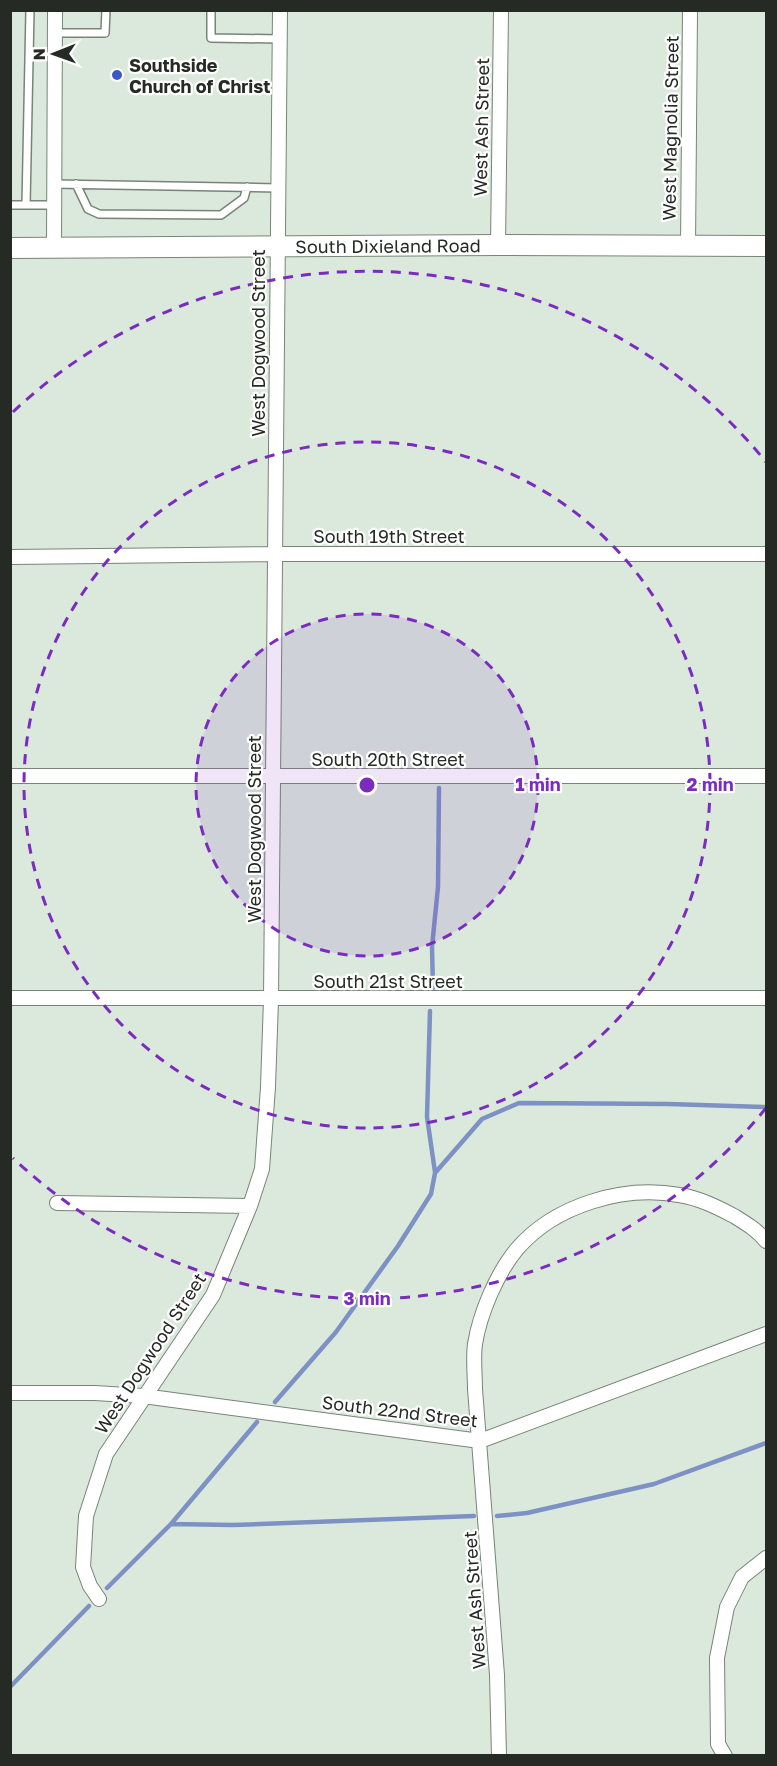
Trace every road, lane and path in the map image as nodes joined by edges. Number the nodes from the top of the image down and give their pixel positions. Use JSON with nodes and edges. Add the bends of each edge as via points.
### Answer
{"nodes":[{"id":1,"x":30,"y":10,"type":"edge"},
{"id":2,"x":55,"y":10,"type":"edge"},
{"id":3,"x":106,"y":10,"type":"edge"},
{"id":4,"x":211,"y":10,"type":"edge"},
{"id":5,"x":280,"y":10,"type":"edge"},
{"id":6,"x":501,"y":10,"type":"edge"},
{"id":7,"x":690,"y":10,"type":"edge"},
{"id":8,"x":55,"y":33,"type":"junction"},
{"id":9,"x":280,"y":39,"type":"junction"},
{"id":10,"x":54,"y":184,"type":"junction"},
{"id":11,"x":76,"y":184,"type":"junction"},
{"id":12,"x":247,"y":187,"type":"junction"},
{"id":13,"x":278,"y":188,"type":"junction"},
{"id":14,"x":10,"y":205,"type":"edge"},
{"id":15,"x":26,"y":205,"type":"junction"},
{"id":16,"x":54,"y":205,"type":"junction"},
{"id":17,"x":498,"y":245,"type":"junction"},
{"id":18,"x":766,"y":246,"type":"edge"},
{"id":19,"x":54,"y":247,"type":"junction"},
{"id":20,"x":277,"y":247,"type":"junction"},
{"id":21,"x":688,"y":247,"type":"junction"},
{"id":22,"x":10,"y":248,"type":"edge"},
{"id":23,"x":274,"y":554,"type":"junction"},
{"id":24,"x":766,"y":554,"type":"edge"},
{"id":25,"x":10,"y":557,"type":"edge"},
{"id":26,"x":10,"y":776,"type":"edge"},
{"id":27,"x":766,"y":776,"type":"edge"},
{"id":28,"x":272,"y":777,"type":"junction"},
{"id":29,"x":10,"y":998,"type":"edge"},
{"id":30,"x":766,"y":998,"type":"edge"},
{"id":31,"x":271,"y":1000,"type":"junction"},
{"id":32,"x":57,"y":1203,"type":"dead end"},
{"id":33,"x":250,"y":1206,"type":"junction"},
{"id":34,"x":766,"y":1241,"type":"edge"},
{"id":35,"x":766,"y":1334,"type":"edge"},
{"id":36,"x":10,"y":1393,"type":"edge"},
{"id":37,"x":143,"y":1396,"type":"junction"},
{"id":38,"x":480,"y":1441,"type":"junction"},
{"id":39,"x":766,"y":1558,"type":"edge"},
{"id":40,"x":99,"y":1599,"type":"dead end"},
{"id":41,"x":498,"y":1755,"type":"edge"},
{"id":42,"x":724,"y":1755,"type":"edge"}],
"edges":[{"from":1,"to":15,"type":"lane"},
{"from":2,"to":8,"type":"street"},
{"from":3,"to":8,"type":"lane","via":[[105,33]]},
{"from":4,"to":9,"type":"lane","via":[[211,38]]},
{"from":5,"to":9,"type":"street","name":"West Dogwood Street"},
{"from":6,"to":17,"type":"street","name":"West Ash Street"},
{"from":7,"to":21,"type":"street","name":"West Magnolia Street"},
{"from":8,"to":10,"type":"street"},
{"from":9,"to":13,"type":"street","name":"West Dogwood Street"},
{"from":10,"to":11,"type":"lane"},
{"from":10,"to":16,"type":"street"},
{"from":11,"to":12,"type":"lane"},
{"from":11,"to":12,"type":"lane","via":[[88,208],[99,214],[221,215],[244,198]]},
{"from":12,"to":13,"type":"lane"},
{"from":13,"to":20,"type":"street","name":"West Dogwood Street"},
{"from":14,"to":15,"type":"lane"},
{"from":15,"to":16,"type":"lane"},
{"from":16,"to":19,"type":"street"},
{"from":17,"to":20,"type":"main road","name":"South Dixieland Road"},
{"from":17,"to":21,"type":"main road","name":"South Dixieland Road"},
{"from":18,"to":21,"type":"main road","name":"South Dixieland Road"},
{"from":19,"to":20,"type":"main road","name":"South Dixieland Road"},
{"from":19,"to":22,"type":"main road","name":"South Dixieland Road"},
{"from":20,"to":23,"type":"street","name":"West Dogwood Street"},
{"from":23,"to":24,"type":"street","name":"South 19th Street"},
{"from":23,"to":25,"type":"street","name":"South 19th Street"},
{"from":23,"to":28,"type":"street","name":"West Dogwood Street"},
{"from":26,"to":28,"type":"street","name":"South 20th Street"},
{"from":27,"to":28,"type":"street","name":"South 20th Street"},
{"from":28,"to":31,"type":"street","name":"West Dogwood Street"},
{"from":29,"to":31,"type":"street","name":"South 21st Street"},
{"from":30,"to":31,"type":"street","name":"South 21st Street"},
{"from":31,"to":33,"type":"street","name":"West Dogwood Street","via":[[261,1169]]},
{"from":32,"to":33,"type":"street"},
{"from":33,"to":37,"type":"street","name":"West Dogwood Street","via":[[213,1295]]},
{"from":34,"to":38,"type":"street","name":"West Ash Street","via":[[756,1229],[715,1205],[679,1195],[638,1193],[602,1198],[552,1219],[517,1249],[489,1295],[475,1344]]},
{"from":35,"to":38,"type":"street","name":"South 22nd Street"},
{"from":36,"to":37,"type":"street","name":"South 22nd Street"},
{"from":37,"to":38,"type":"street","name":"South 22nd Street"},
{"from":37,"to":40,"type":"street","name":"West Dogwood Street","via":[[106,1454],[86,1516],[82,1567]]},
{"from":38,"to":41,"type":"street","name":"West Ash Street","via":[[497,1675]]},
{"from":39,"to":42,"type":"street","via":[[742,1577],[727,1607],[717,1658],[718,1744]]}]}
